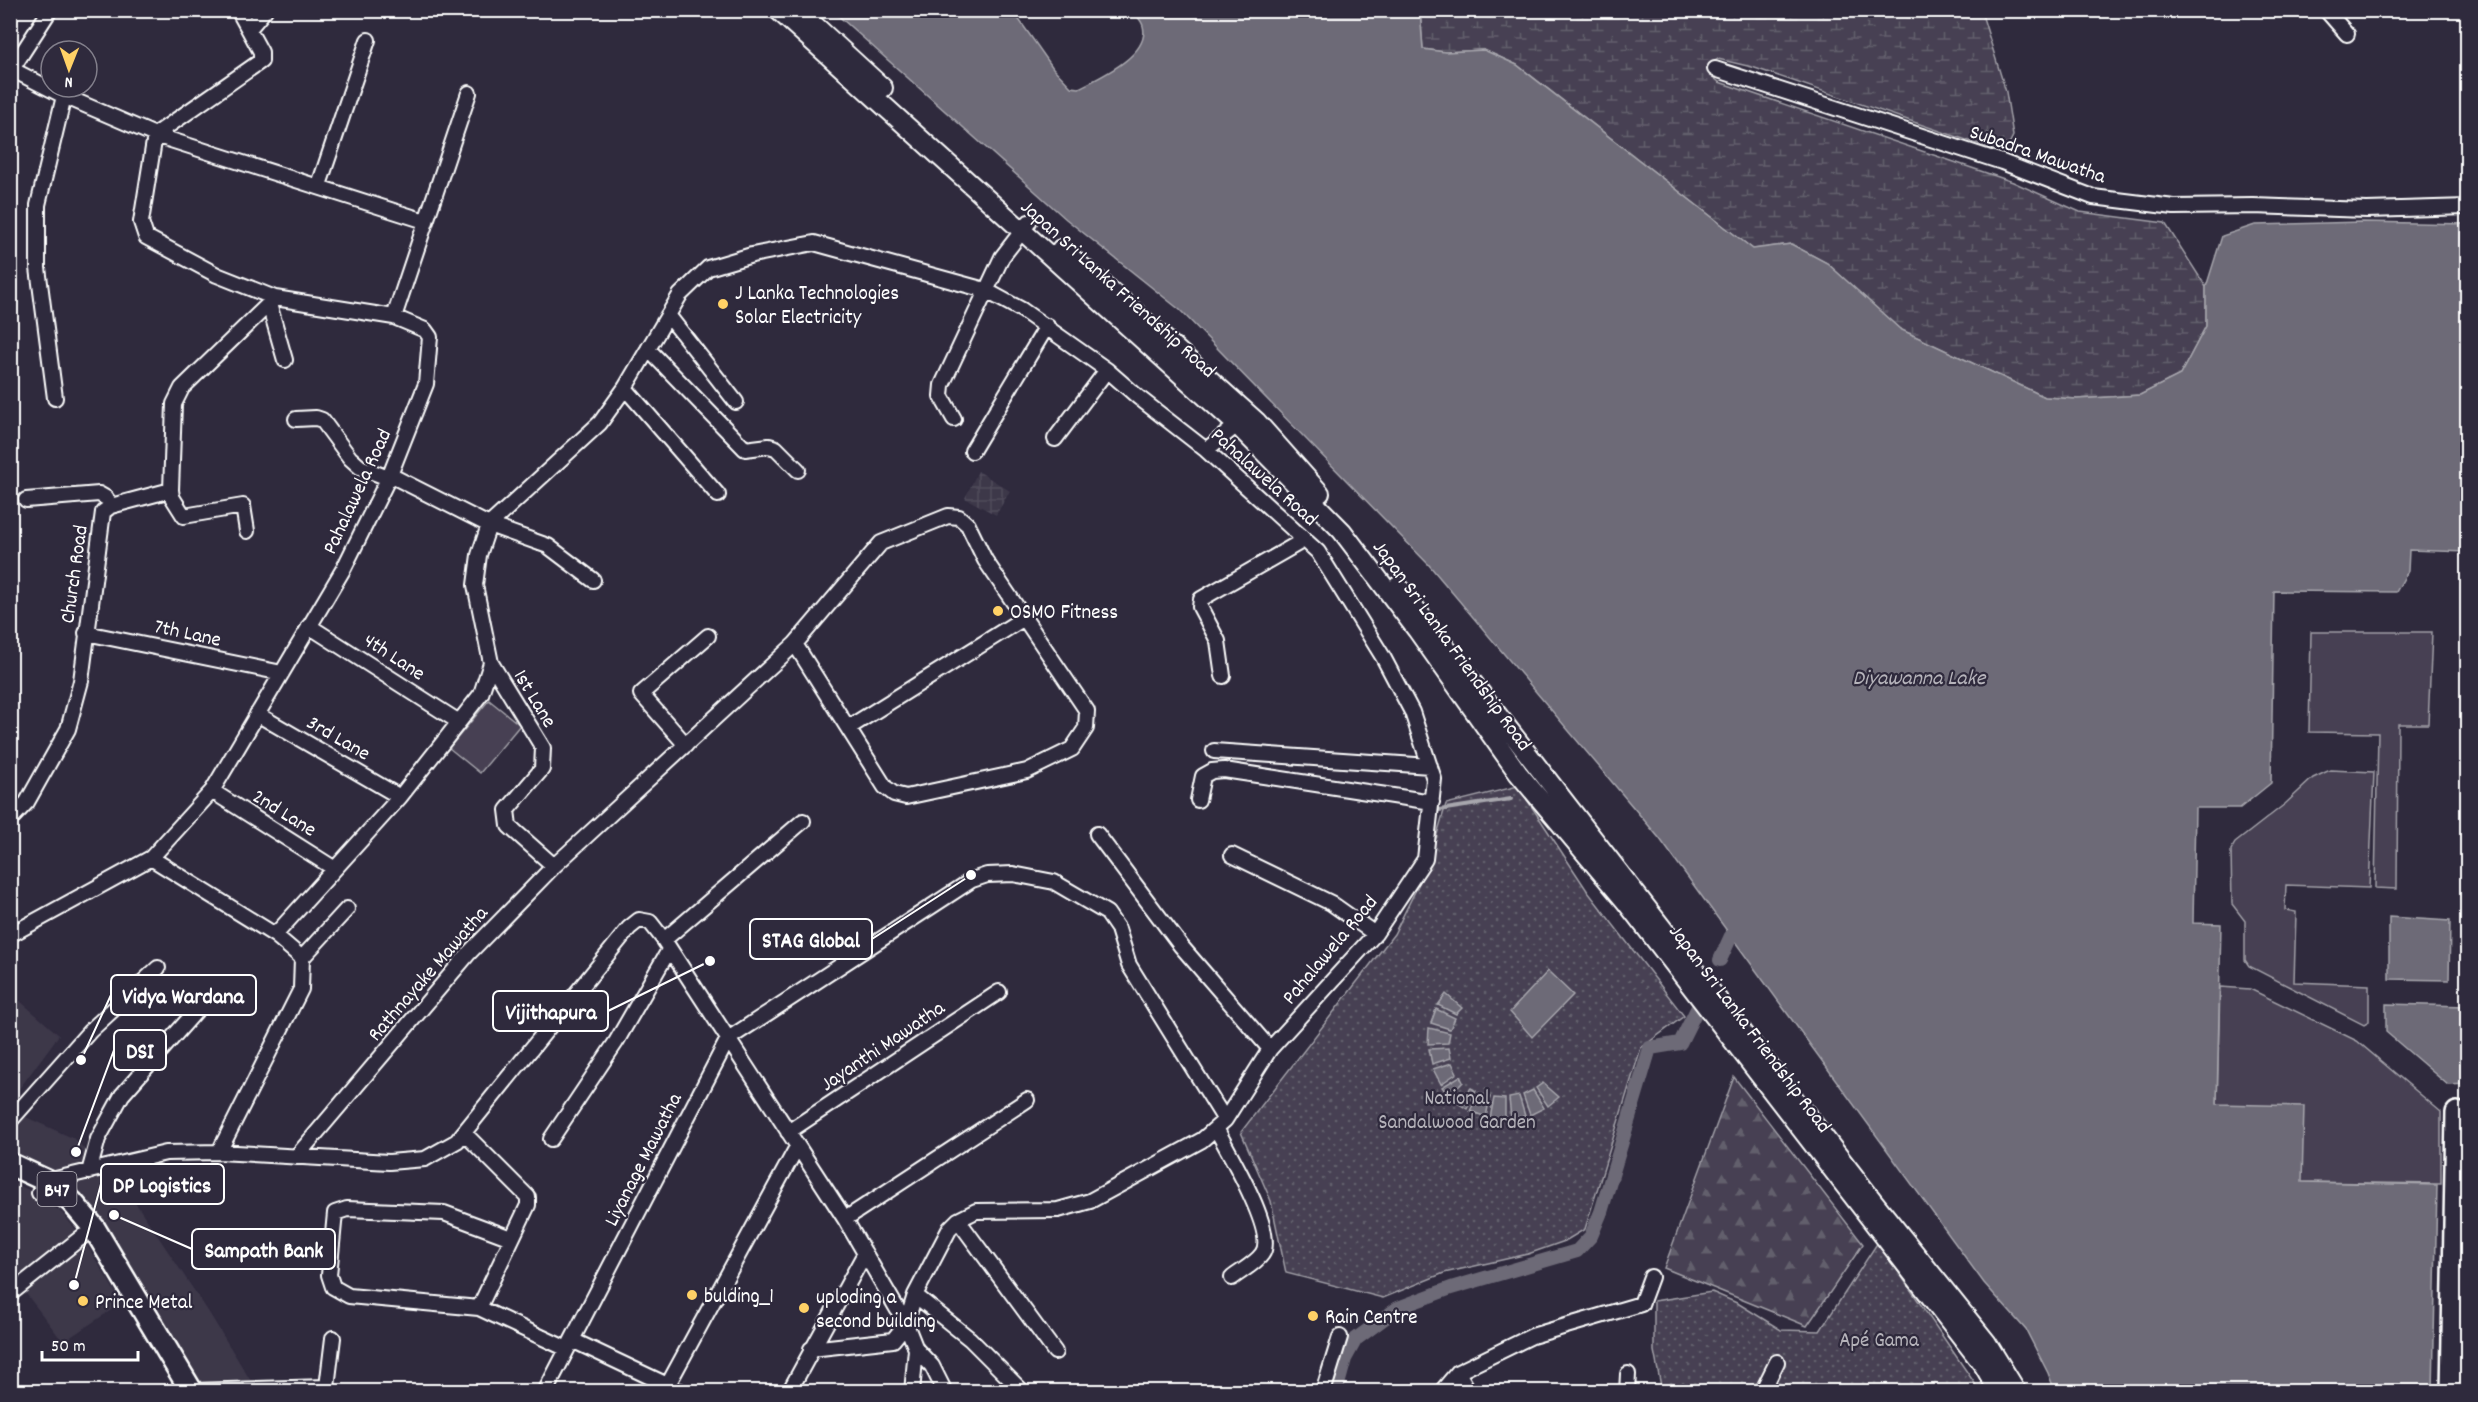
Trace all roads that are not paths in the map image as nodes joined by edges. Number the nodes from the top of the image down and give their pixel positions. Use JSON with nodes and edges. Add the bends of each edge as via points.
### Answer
{"nodes":[{"id":1,"x":50,"y":10,"type":"edge"},
{"id":2,"x":238,"y":10,"type":"edge"},
{"id":3,"x":266,"y":10,"type":"edge"},
{"id":4,"x":778,"y":10,"type":"edge"},
{"id":5,"x":798,"y":10,"type":"edge"},
{"id":6,"x":2326,"y":10,"type":"edge"},
{"id":7,"x":249,"y":29,"type":"junction"},
{"id":8,"x":2347,"y":34,"type":"dead end"},
{"id":9,"x":368,"y":40,"type":"dead end"},
{"id":10,"x":1714,"y":69,"type":"dead end"},
{"id":11,"x":12,"y":71,"type":"edge"},
{"id":12,"x":39,"y":84,"type":"edge"},
{"id":13,"x":469,"y":93,"type":"dead end"},
{"id":14,"x":63,"y":99,"type":"edge"},
{"id":15,"x":71,"y":99,"type":"edge"},
{"id":16,"x":155,"y":135,"type":"junction"},
{"id":17,"x":319,"y":185,"type":"junction"},
{"id":18,"x":2468,"y":207,"type":"edge"},
{"id":19,"x":425,"y":220,"type":"junction"},
{"id":20,"x":1025,"y":227,"type":"junction"},
{"id":21,"x":985,"y":290,"type":"junction"},
{"id":22,"x":272,"y":301,"type":"junction"},
{"id":23,"x":668,"y":315,"type":"junction"},
{"id":24,"x":394,"y":317,"type":"junction"},
{"id":25,"x":1047,"y":326,"type":"junction"},
{"id":26,"x":648,"y":349,"type":"junction"},
{"id":27,"x":285,"y":360,"type":"dead end"},
{"id":28,"x":1107,"y":370,"type":"junction"},
{"id":29,"x":625,"y":388,"type":"junction"},
{"id":30,"x":56,"y":398,"type":"dead end"},
{"id":31,"x":736,"y":402,"type":"dead end"},
{"id":32,"x":296,"y":419,"type":"dead end"},
{"id":33,"x":954,"y":419,"type":"dead end"},
{"id":34,"x":1237,"y":425,"type":"junction"},
{"id":35,"x":1055,"y":439,"type":"dead end"},
{"id":36,"x":1206,"y":450,"type":"junction"},
{"id":37,"x":972,"y":451,"type":"dead end"},
{"id":38,"x":798,"y":470,"type":"dead end"},
{"id":39,"x":389,"y":477,"type":"junction"},
{"id":40,"x":171,"y":490,"type":"junction"},
{"id":41,"x":718,"y":495,"type":"dead end"},
{"id":42,"x":26,"y":500,"type":"dead end"},
{"id":43,"x":111,"y":507,"type":"junction"},
{"id":44,"x":489,"y":525,"type":"junction"},
{"id":45,"x":247,"y":531,"type":"dead end"},
{"id":46,"x":1304,"y":540,"type":"junction"},
{"id":47,"x":593,"y":580,"type":"dead end"},
{"id":48,"x":1024,"y":618,"type":"junction"},
{"id":49,"x":309,"y":626,"type":"junction"},
{"id":50,"x":86,"y":633,"type":"junction"},
{"id":51,"x":708,"y":636,"type":"dead end"},
{"id":52,"x":795,"y":644,"type":"junction"},
{"id":53,"x":491,"y":663,"type":"junction"},
{"id":54,"x":282,"y":673,"type":"junction"},
{"id":55,"x":1222,"y":676,"type":"dead end"},
{"id":56,"x":257,"y":714,"type":"junction"},
{"id":57,"x":459,"y":722,"type":"junction"},
{"id":58,"x":848,"y":728,"type":"junction"},
{"id":59,"x":686,"y":745,"type":"junction"},
{"id":60,"x":1214,"y":751,"type":"dead end"},
{"id":61,"x":1430,"y":766,"type":"junction"},
{"id":62,"x":212,"y":791,"type":"junction"},
{"id":63,"x":400,"y":797,"type":"junction"},
{"id":64,"x":1198,"y":800,"type":"dead end"},
{"id":65,"x":1432,"y":802,"type":"junction"},
{"id":66,"x":10,"y":820,"type":"edge"},
{"id":67,"x":803,"y":821,"type":"dead end"},
{"id":68,"x":1097,"y":834,"type":"dead end"},
{"id":69,"x":1232,"y":855,"type":"dead end"},
{"id":70,"x":151,"y":858,"type":"junction"},
{"id":71,"x":554,"y":866,"type":"junction"},
{"id":72,"x":336,"y":869,"type":"junction"},
{"id":73,"x":347,"y":909,"type":"dead end"},
{"id":74,"x":1375,"y":934,"type":"junction"},
{"id":75,"x":10,"y":935,"type":"edge"},
{"id":76,"x":275,"y":935,"type":"junction"},
{"id":77,"x":666,"y":945,"type":"junction"},
{"id":78,"x":302,"y":958,"type":"junction"},
{"id":79,"x":158,"y":968,"type":"dead end"},
{"id":80,"x":999,"y":992,"type":"dead end"},
{"id":81,"x":210,"y":995,"type":"dead end"},
{"id":82,"x":728,"y":1039,"type":"junction"},
{"id":83,"x":1270,"y":1049,"type":"junction"},
{"id":84,"x":1026,"y":1100,"type":"dead end"},
{"id":85,"x":2457,"y":1113,"type":"dead end"},
{"id":86,"x":10,"y":1121,"type":"edge"},
{"id":87,"x":1221,"y":1124,"type":"junction"},
{"id":88,"x":788,"y":1132,"type":"junction"},
{"id":89,"x":464,"y":1133,"type":"junction"},
{"id":90,"x":551,"y":1139,"type":"dead end"},
{"id":91,"x":797,"y":1147,"type":"junction"},
{"id":92,"x":219,"y":1152,"type":"junction"},
{"id":93,"x":296,"y":1157,"type":"junction"},
{"id":94,"x":10,"y":1164,"type":"edge"},
{"id":95,"x":89,"y":1172,"type":"junction"},
{"id":96,"x":10,"y":1180,"type":"edge"},
{"id":97,"x":43,"y":1187,"type":"junction"},
{"id":98,"x":845,"y":1219,"type":"junction"},
{"id":99,"x":958,"y":1220,"type":"junction"},
{"id":100,"x":82,"y":1236,"type":"junction"},
{"id":101,"x":511,"y":1238,"type":"junction"},
{"id":102,"x":865,"y":1253,"type":"junction"},
{"id":103,"x":2468,"y":1266,"type":"edge"},
{"id":104,"x":1651,"y":1277,"type":"dead end"},
{"id":105,"x":1232,"y":1278,"type":"dead end"},
{"id":106,"x":10,"y":1294,"type":"edge"},
{"id":107,"x":915,"y":1295,"type":"junction"},
{"id":108,"x":479,"y":1308,"type":"junction"},
{"id":109,"x":906,"y":1324,"type":"junction"},
{"id":110,"x":1340,"y":1337,"type":"dead end"},
{"id":111,"x":333,"y":1338,"type":"dead end"},
{"id":112,"x":569,"y":1345,"type":"junction"},
{"id":113,"x":811,"y":1349,"type":"junction"},
{"id":114,"x":916,"y":1349,"type":"junction"},
{"id":115,"x":1055,"y":1353,"type":"dead end"},
{"id":116,"x":1777,"y":1362,"type":"dead end"},
{"id":117,"x":1458,"y":1372,"type":"junction"},
{"id":118,"x":1628,"y":1374,"type":"dead end"},
{"id":119,"x":667,"y":1388,"type":"edge"},
{"id":120,"x":187,"y":1391,"type":"edge"},
{"id":121,"x":545,"y":1392,"type":"edge"},
{"id":122,"x":682,"y":1392,"type":"edge"},
{"id":123,"x":789,"y":1392,"type":"edge"},
{"id":124,"x":912,"y":1392,"type":"edge"},
{"id":125,"x":945,"y":1392,"type":"edge"},
{"id":126,"x":1023,"y":1392,"type":"edge"},
{"id":127,"x":1323,"y":1392,"type":"edge"},
{"id":128,"x":1441,"y":1392,"type":"edge"},
{"id":129,"x":1469,"y":1392,"type":"edge"},
{"id":130,"x":1627,"y":1392,"type":"edge"},
{"id":131,"x":1762,"y":1392,"type":"edge"},
{"id":132,"x":1999,"y":1392,"type":"edge"},
{"id":133,"x":2017,"y":1392,"type":"edge"},
{"id":134,"x":2452,"y":1392,"type":"edge"},
{"id":135,"x":2465,"y":1392,"type":"edge"}],
"edges":[{"from":1,"to":11,"type":"street"},
{"from":2,"to":7,"type":"street"},
{"from":3,"to":7,"type":"street"},
{"from":4,"to":20,"type":"main road","name":"Japan Sri Lanka Friendship Road"},
{"from":5,"to":20,"type":"main road","name":"Japan Sri Lanka Friendship Road"},
{"from":6,"to":8,"type":"street"},
{"from":7,"to":16,"type":"street","via":[[261,60]]},
{"from":9,"to":17,"type":"street"},
{"from":10,"to":18,"type":"street","name":"Subadra Mawatha","via":[[2002,162],[2092,197],[2174,207]]},
{"from":11,"to":12,"type":"street"},
{"from":13,"to":19,"type":"street"},
{"from":14,"to":30,"type":"street","via":[[38,205],[38,268]]},
{"from":15,"to":16,"type":"street"},
{"from":16,"to":17,"type":"street"},
{"from":16,"to":22,"type":"street","name":"Pahalawela Road","via":[[141,222],[146,237]]},
{"from":17,"to":19,"type":"street"},
{"from":19,"to":24,"type":"street"},
{"from":20,"to":21,"type":"street","via":[[1002,257]]},
{"from":20,"to":34,"type":"main road","name":"Japan Sri Lanka Friendship Road"},
{"from":20,"to":133,"type":"main road","name":"Japan Sri Lanka Friendship Road","via":[[1119,298],[1257,422],[1350,526],[1987,1343]]},
{"from":21,"to":23,"type":"street","name":"Pahalawela Road","via":[[814,243],[708,268],[680,295]]},
{"from":21,"to":25,"type":"street","name":"Pahalawela Road"},
{"from":21,"to":33,"type":"street","via":[[942,385],[941,396]]},
{"from":22,"to":24,"type":"street","name":"Pahalawela Road"},
{"from":22,"to":27,"type":"street"},
{"from":22,"to":40,"type":"street","via":[[182,388],[174,404]]},
{"from":23,"to":26,"type":"street","name":"Pahalawela Road"},
{"from":23,"to":31,"type":"street"},
{"from":24,"to":39,"type":"street","name":"Pahalawela Road","via":[[425,330],[430,337],[426,384]]},
{"from":25,"to":28,"type":"street","name":"Pahalawela Road"},
{"from":25,"to":37,"type":"street"},
{"from":26,"to":29,"type":"street","name":"Pahalawela Road"},
{"from":26,"to":38,"type":"street","via":[[745,449],[776,448]]},
{"from":28,"to":35,"type":"street"},
{"from":28,"to":36,"type":"street","name":"Pahalawela Road"},
{"from":29,"to":41,"type":"street"},
{"from":29,"to":44,"type":"street","name":"Pahalawela Road","via":[[600,423]]},
{"from":32,"to":39,"type":"street","via":[[322,420],[360,467]]},
{"from":34,"to":36,"type":"street"},
{"from":34,"to":132,"type":"main road","name":"Japan Sri Lanka Friendship Road","via":[[1342,531],[1518,773],[1626,902],[1984,1366]]},
{"from":36,"to":46,"type":"street","name":"Pahalawela Road"},
{"from":39,"to":44,"type":"street"},
{"from":39,"to":49,"type":"street","name":"Pahalawela Road","via":[[344,568]]},
{"from":40,"to":43,"type":"street","name":"Church Road"},
{"from":40,"to":45,"type":"street","via":[[184,516],[243,506]]},
{"from":42,"to":43,"type":"street","via":[[99,494]]},
{"from":43,"to":50,"type":"street","name":"Church Road","via":[[104,512]]},
{"from":44,"to":47,"type":"street","via":[[548,546]]},
{"from":44,"to":53,"type":"street","name":"Pahalawela Road","via":[[478,555],[475,585]]},
{"from":46,"to":55,"type":"street","via":[[1201,599],[1200,607],[1218,641]]},
{"from":46,"to":61,"type":"street","name":"Pahalawela Road","via":[[1318,552],[1383,657],[1413,712]]},
{"from":48,"to":52,"type":"street","name":"Rathnayake Mawatha","via":[[985,560],[968,525],[959,517],[948,516],[881,543]]},
{"from":48,"to":58,"type":"street"},
{"from":48,"to":58,"type":"street","name":"Rathnayake Mawatha","via":[[1087,711],[1086,728],[1072,749],[1027,771],[906,797],[885,787]]},
{"from":49,"to":54,"type":"street","name":"Pahalawela Road"},
{"from":49,"to":57,"type":"street","name":"4th Lane"},
{"from":50,"to":54,"type":"street","name":"7th Lane"},
{"from":50,"to":66,"type":"street","name":"Church Road","via":[[81,681],[68,729],[27,802]]},
{"from":51,"to":59,"type":"street","via":[[641,694]]},
{"from":52,"to":58,"type":"street","name":"Rathnayake Mawatha"},
{"from":52,"to":59,"type":"street","name":"Rathnayake Mawatha"},
{"from":53,"to":57,"type":"street","name":"Pahalawela Road","via":[[481,694]]},
{"from":53,"to":71,"type":"street","name":"1st Lane","via":[[543,748],[542,768],[507,810],[509,826]]},
{"from":54,"to":56,"type":"street","name":"Pahalawela Road"},
{"from":56,"to":62,"type":"street","name":"Pahalawela Road"},
{"from":56,"to":63,"type":"street","name":"3rd Lane"},
{"from":57,"to":63,"type":"street","name":"Pahalawela Road"},
{"from":59,"to":71,"type":"street","name":"Rathnayake Mawatha"},
{"from":60,"to":61,"type":"street"},
{"from":61,"to":65,"type":"street","name":"Pahalawela Road","via":[[1434,779]]},
{"from":62,"to":70,"type":"street","name":"Pahalawela Road"},
{"from":62,"to":72,"type":"street","name":"2nd Lane"},
{"from":63,"to":72,"type":"street","name":"Pahalawela Road"},
{"from":64,"to":65,"type":"street","via":[[1203,776],[1224,770]]},
{"from":65,"to":74,"type":"street","name":"Pahalawela Road","via":[[1425,859]]},
{"from":67,"to":77,"type":"street"},
{"from":68,"to":83,"type":"street","via":[[1181,946]]},
{"from":69,"to":74,"type":"street","via":[[1331,903]]},
{"from":70,"to":75,"type":"street","name":"Pahalawela Road"},
{"from":70,"to":76,"type":"street"},
{"from":71,"to":93,"type":"street","name":"Rathnayake Mawatha","via":[[469,953]]},
{"from":72,"to":76,"type":"street","name":"Pahalawela Road"},
{"from":73,"to":78,"type":"street"},
{"from":74,"to":83,"type":"street","name":"Pahalawela Road"},
{"from":76,"to":78,"type":"street"},
{"from":77,"to":82,"type":"street"},
{"from":77,"to":89,"type":"street","via":[[650,922],[639,920],[629,928]]},
{"from":77,"to":90,"type":"street","via":[[616,1042]]},
{"from":78,"to":92,"type":"street","via":[[301,989]]},
{"from":79,"to":86,"type":"street","via":[[90,1031]]},
{"from":80,"to":88,"type":"street","name":"Jayanthi Mawatha"},
{"from":81,"to":95,"type":"street","via":[[122,1095],[98,1139]]},
{"from":82,"to":87,"type":"street","via":[[972,880],[1013,874],[1054,882],[1107,913],[1118,929],[1129,965]]},
{"from":82,"to":88,"type":"street"},
{"from":82,"to":112,"type":"street","name":"Liyanage Mawatha"},
{"from":83,"to":87,"type":"street","name":"Pahalawela Road"},
{"from":84,"to":98,"type":"street"},
{"from":85,"to":134,"type":"main road"},
{"from":87,"to":99,"type":"street","name":"Pahalawela Road","via":[[1202,1140],[1090,1201],[1058,1210],[976,1211]]},
{"from":87,"to":105,"type":"street","via":[[1258,1208],[1265,1248],[1262,1255]]},
{"from":88,"to":91,"type":"street"},
{"from":89,"to":93,"type":"street","via":[[425,1159],[389,1162]]},
{"from":89,"to":101,"type":"street","via":[[528,1197],[528,1205]]},
{"from":91,"to":98,"type":"street"},
{"from":91,"to":119,"type":"street"},
{"from":92,"to":93,"type":"street"},
{"from":92,"to":95,"type":"street","via":[[166,1153]]},
{"from":94,"to":97,"type":"main road","number":"B47"},
{"from":95,"to":97,"type":"street"},
{"from":96,"to":97,"type":"main road","number":"B47"},
{"from":97,"to":100,"type":"main road","number":"B47"},
{"from":97,"to":120,"type":"main road","number":"B47","via":[[72,1202],[94,1228]]},
{"from":98,"to":102,"type":"street"},
{"from":99,"to":107,"type":"street"},
{"from":99,"to":115,"type":"street"},
{"from":100,"to":106,"type":"street"},
{"from":100,"to":120,"type":"main road","number":"B47"},
{"from":101,"to":108,"type":"street"},
{"from":101,"to":108,"type":"street","via":[[444,1213],[346,1209],[335,1213],[329,1275],[333,1287],[349,1296]]},
{"from":102,"to":109,"type":"street"},
{"from":102,"to":113,"type":"street"},
{"from":103,"to":135,"type":"main road"},
{"from":104,"to":117,"type":"street","via":[[1641,1304],[1532,1336]]},
{"from":107,"to":109,"type":"street"},
{"from":107,"to":126,"type":"street","via":[[970,1339]]},
{"from":108,"to":112,"type":"street"},
{"from":109,"to":113,"type":"street","via":[[893,1340]]},
{"from":109,"to":114,"type":"street"},
{"from":110,"to":127,"type":"street"},
{"from":111,"to":120,"type":"street","via":[[327,1387]]},
{"from":112,"to":119,"type":"street"},
{"from":112,"to":121,"type":"street","name":"Liyanage Mawatha"},
{"from":113,"to":123,"type":"street"},
{"from":114,"to":124,"type":"street"},
{"from":114,"to":125,"type":"street","via":[[932,1366]]},
{"from":116,"to":131,"type":"street"},
{"from":117,"to":128,"type":"street"},
{"from":117,"to":129,"type":"street"},
{"from":118,"to":130,"type":"street"},
{"from":119,"to":122,"type":"street"}]}
